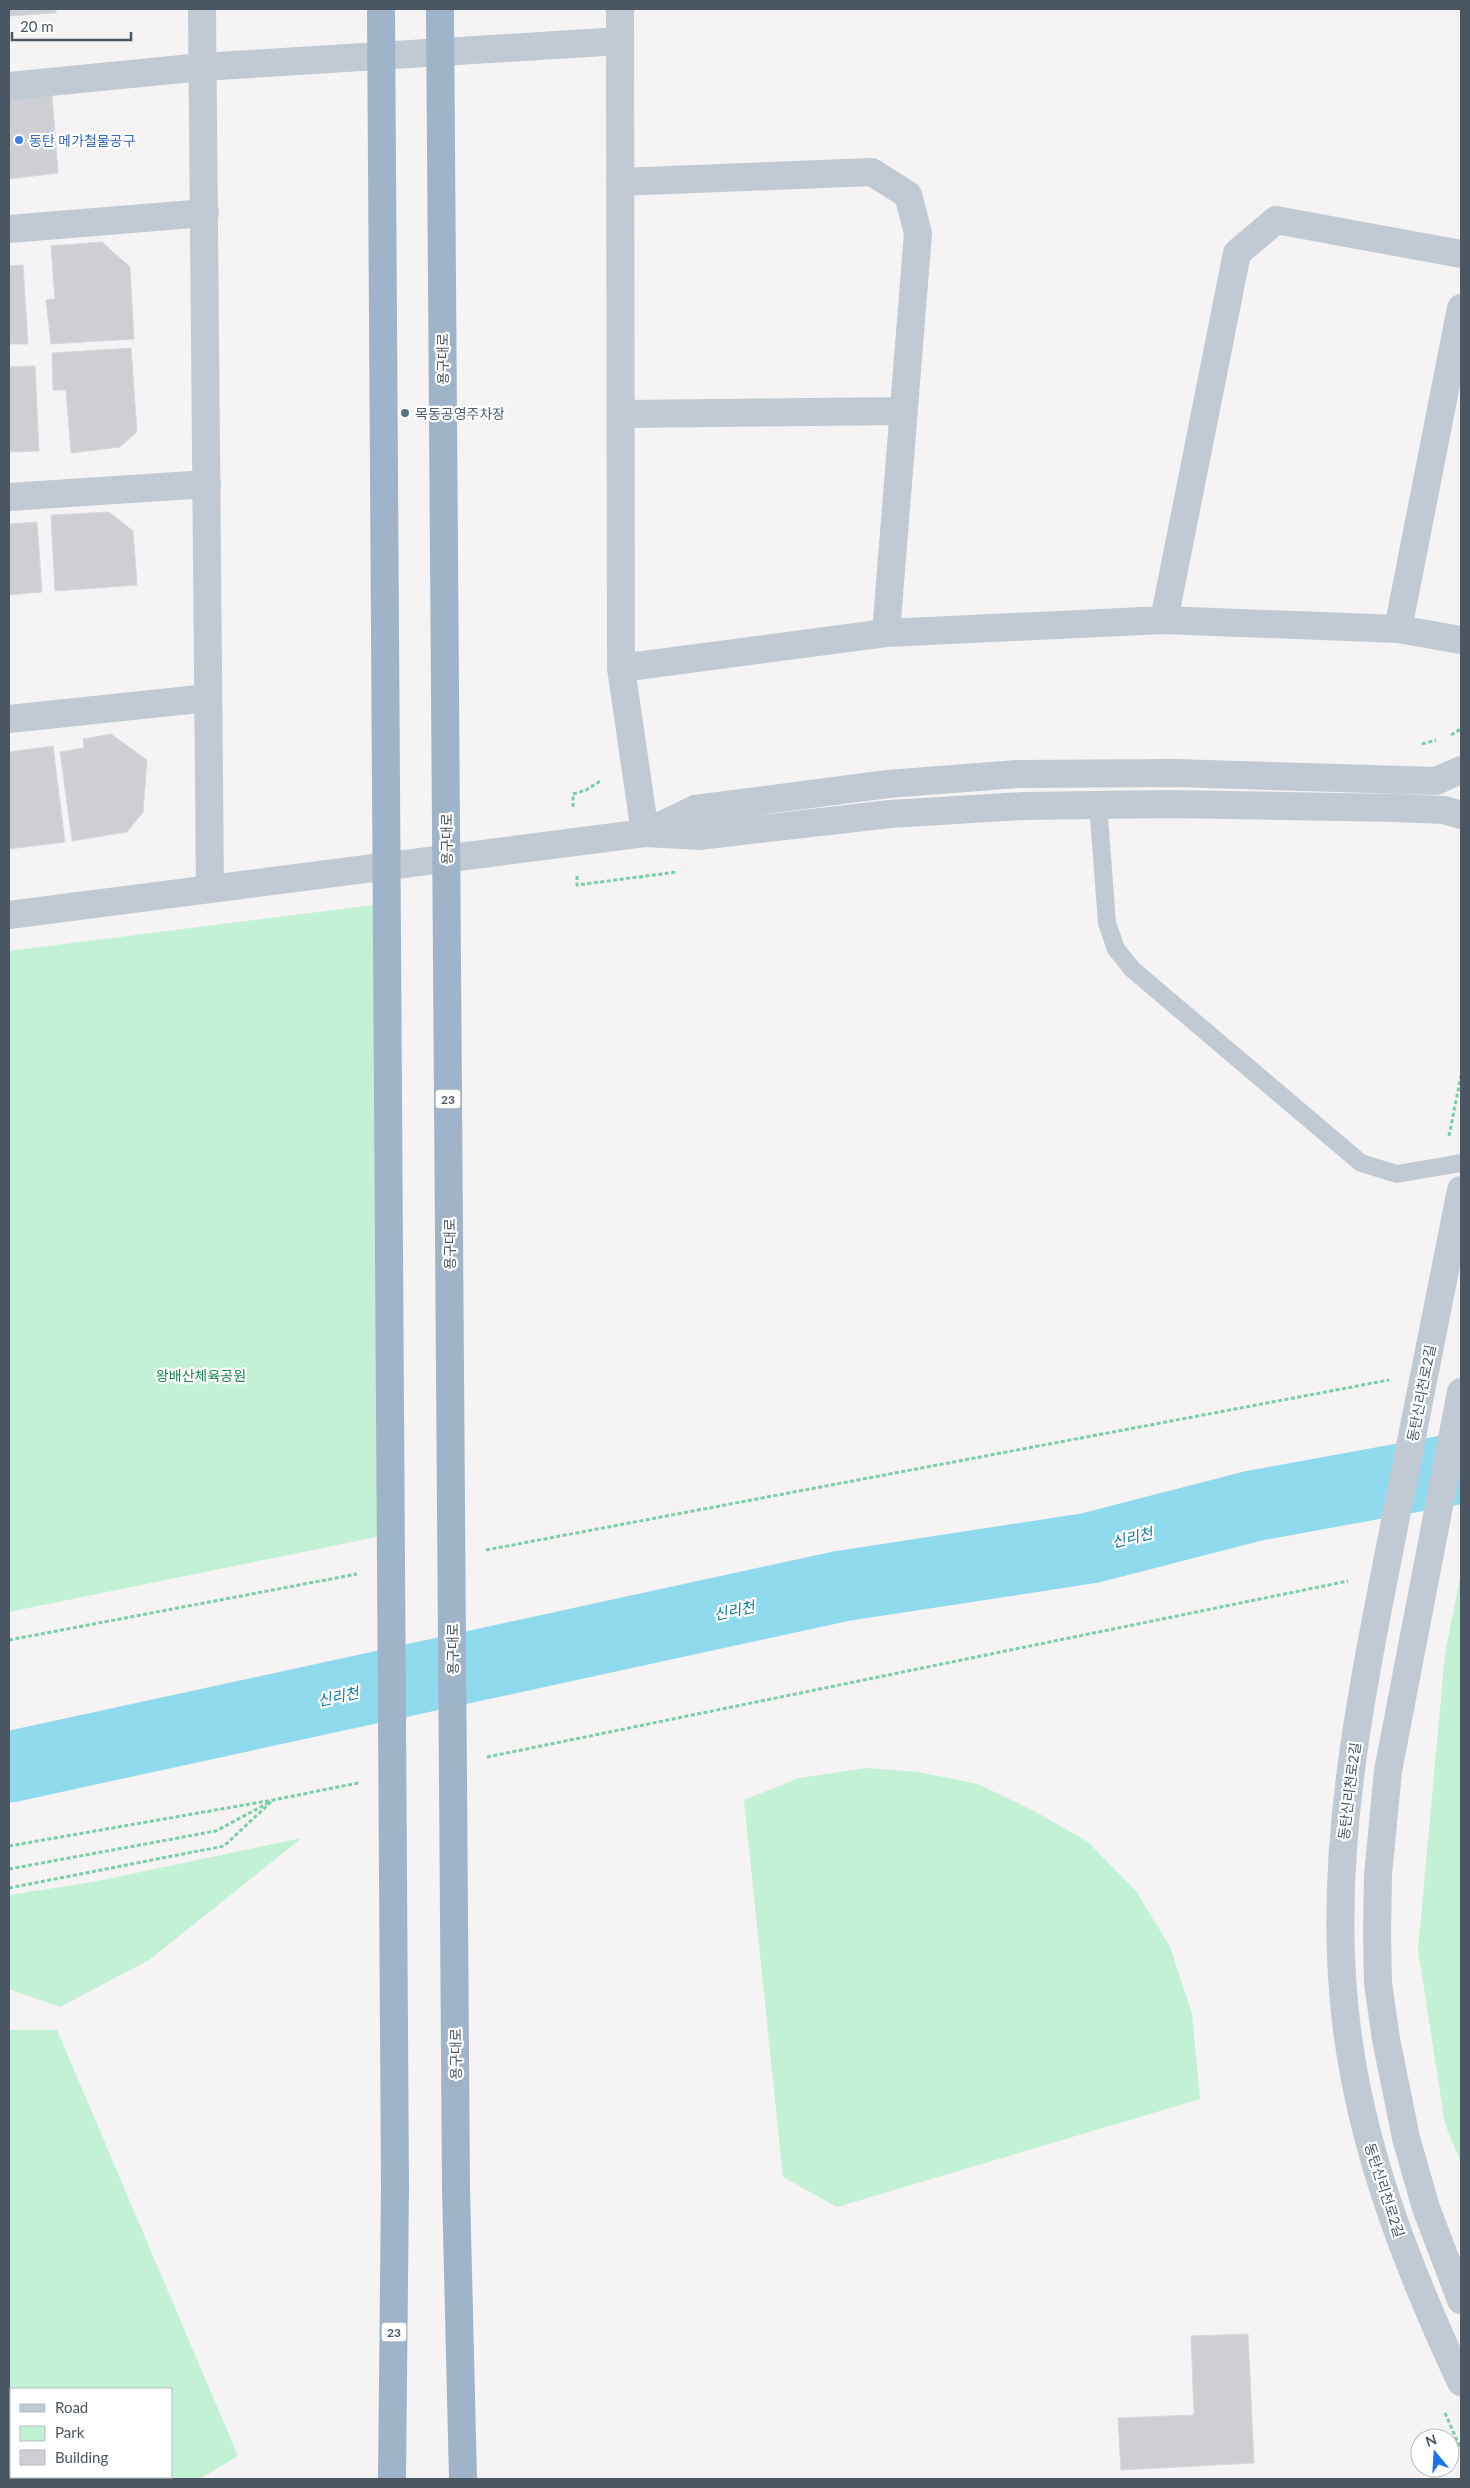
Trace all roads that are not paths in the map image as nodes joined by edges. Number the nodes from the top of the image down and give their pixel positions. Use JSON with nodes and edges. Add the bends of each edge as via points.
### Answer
{"nodes":[{"id":1,"x":202,"y":9,"type":"edge"},
{"id":2,"x":381,"y":9,"type":"edge"},
{"id":3,"x":440,"y":9,"type":"edge"},
{"id":4,"x":620,"y":9,"type":"edge"},
{"id":5,"x":620,"y":41,"type":"junction"},
{"id":6,"x":202,"y":67,"type":"junction"},
{"id":7,"x":9,"y":86,"type":"edge"},
{"id":8,"x":620,"y":182,"type":"junction"},
{"id":9,"x":205,"y":213,"type":"junction"},
{"id":10,"x":9,"y":229,"type":"edge"},
{"id":11,"x":1461,"y":254,"type":"edge"},
{"id":12,"x":1461,"y":308,"type":"edge"},
{"id":13,"x":904,"y":411,"type":"junction"},
{"id":14,"x":620,"y":414,"type":"junction"},
{"id":15,"x":207,"y":484,"type":"junction"},
{"id":16,"x":9,"y":497,"type":"edge"},
{"id":17,"x":1164,"y":620,"type":"junction"},
{"id":18,"x":1398,"y":629,"type":"junction"},
{"id":19,"x":886,"y":633,"type":"junction"},
{"id":20,"x":1461,"y":640,"type":"edge"},
{"id":21,"x":621,"y":668,"type":"junction"},
{"id":22,"x":208,"y":698,"type":"junction"},
{"id":23,"x":9,"y":719,"type":"edge"},
{"id":24,"x":1461,"y":770,"type":"edge"},
{"id":25,"x":1098,"y":804,"type":"junction"},
{"id":26,"x":1461,"y":815,"type":"edge"},
{"id":27,"x":645,"y":833,"type":"junction"},
{"id":28,"x":210,"y":888,"type":"junction"},
{"id":29,"x":9,"y":915,"type":"edge"},
{"id":30,"x":1461,"y":1163,"type":"edge"},
{"id":31,"x":1461,"y":1190,"type":"edge"},
{"id":32,"x":1461,"y":1392,"type":"edge"},
{"id":33,"x":1461,"y":2300,"type":"edge"},
{"id":34,"x":1461,"y":2382,"type":"edge"},
{"id":35,"x":392,"y":2479,"type":"edge"},
{"id":36,"x":463,"y":2479,"type":"edge"}],
"edges":[{"from":1,"to":6,"type":"street"},
{"from":2,"to":35,"type":"highway","number":"23","via":[[395,2186]]},
{"from":3,"to":36,"type":"highway","name":"용구대로","number":"23","via":[[456,2189]]},
{"from":4,"to":5,"type":"street"},
{"from":5,"to":6,"type":"street"},
{"from":5,"to":8,"type":"street"},
{"from":6,"to":7,"type":"street"},
{"from":6,"to":9,"type":"street"},
{"from":8,"to":13,"type":"street","via":[[872,172],[908,195],[918,233]]},
{"from":8,"to":14,"type":"street"},
{"from":9,"to":10,"type":"street"},
{"from":9,"to":15,"type":"street"},
{"from":11,"to":17,"type":"street","via":[[1276,220],[1237,252]]},
{"from":12,"to":18,"type":"street"},
{"from":13,"to":14,"type":"street"},
{"from":13,"to":19,"type":"street"},
{"from":14,"to":21,"type":"street"},
{"from":15,"to":16,"type":"street"},
{"from":15,"to":22,"type":"street"},
{"from":17,"to":18,"type":"street"},
{"from":17,"to":19,"type":"street"},
{"from":18,"to":20,"type":"street"},
{"from":19,"to":21,"type":"street"},
{"from":21,"to":27,"type":"street"},
{"from":22,"to":23,"type":"street"},
{"from":22,"to":28,"type":"street"},
{"from":24,"to":27,"type":"street","via":[[1436,781],[1175,773],[1017,774],[888,784],[695,809]]},
{"from":25,"to":26,"type":"street","via":[[1396,808],[1444,810]]},
{"from":25,"to":27,"type":"street","via":[[890,814],[699,836]]},
{"from":25,"to":30,"type":"lane","via":[[1107,923],[1116,950],[1132,969],[1361,1162],[1397,1174]]},
{"from":27,"to":28,"type":"street"},
{"from":28,"to":29,"type":"street"},
{"from":31,"to":34,"type":"street","name":"동탄신리천로2길","via":[[1369,1656],[1350,1774],[1341,1874],[1342,1989],[1370,2148],[1431,2318]]},
{"from":32,"to":33,"type":"street","via":[[1388,1771],[1378,1875],[1378,1983],[1386,2039],[1406,2138],[1426,2208]]}]}
